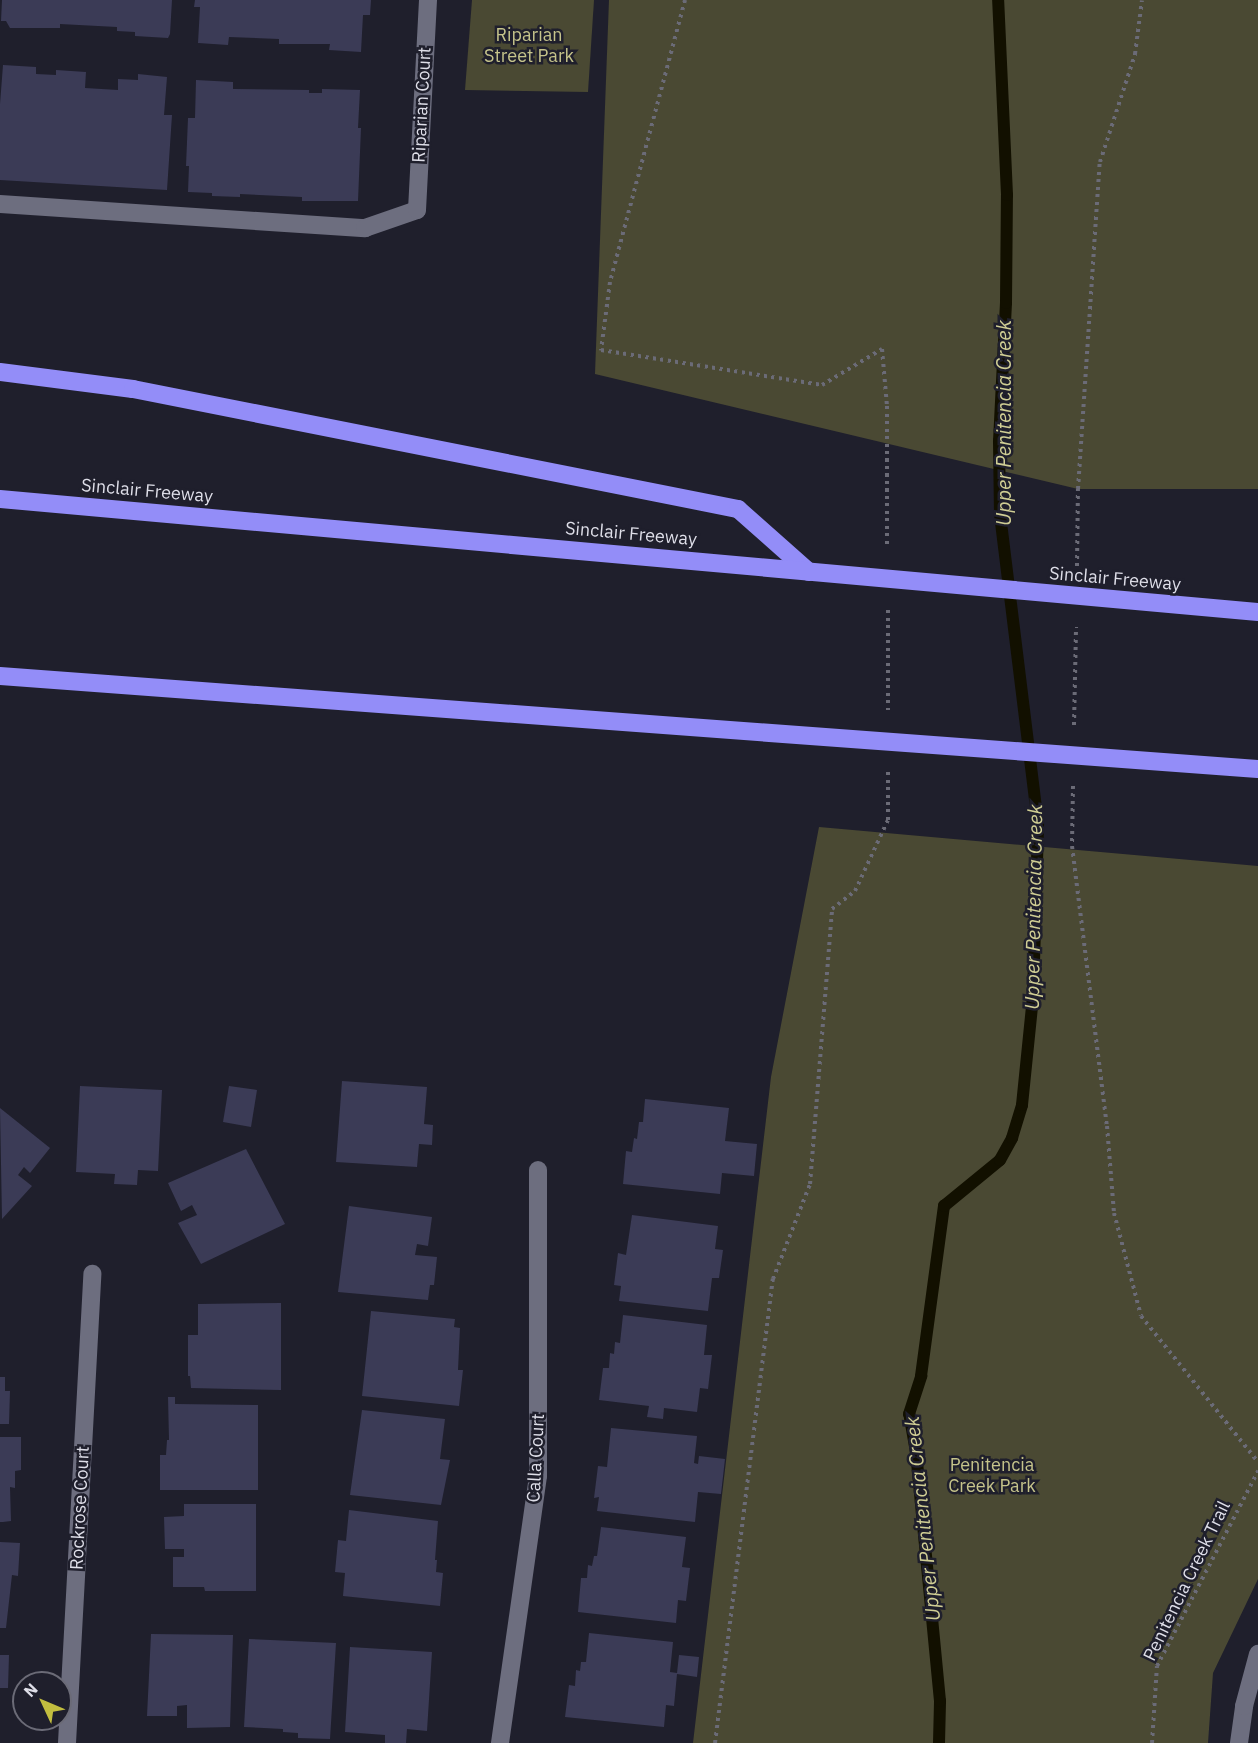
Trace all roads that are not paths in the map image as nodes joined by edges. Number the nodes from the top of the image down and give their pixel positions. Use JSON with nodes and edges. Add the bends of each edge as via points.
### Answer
{"nodes":[{"id":1,"x":428,"y":0,"type":"edge"},
{"id":2,"x":0,"y":204,"type":"edge"},
{"id":3,"x":0,"y":372,"type":"edge"},
{"id":4,"x":0,"y":499,"type":"edge"},
{"id":5,"x":809,"y":572,"type":"junction"},
{"id":6,"x":1258,"y":612,"type":"edge"},
{"id":7,"x":0,"y":676,"type":"edge"},
{"id":8,"x":1258,"y":769,"type":"edge"},
{"id":9,"x":538,"y":1170,"type":"dead end"},
{"id":10,"x":92,"y":1274,"type":"dead end"},
{"id":11,"x":1258,"y":1654,"type":"edge"},
{"id":12,"x":67,"y":1743,"type":"edge"},
{"id":13,"x":500,"y":1743,"type":"edge"},
{"id":14,"x":1239,"y":1743,"type":"edge"}],
"edges":[{"from":1,"to":2,"type":"street","name":"Riparian Court","via":[[417,210],[365,228]]},
{"from":3,"to":5,"type":"highway","via":[[133,389],[738,509]]},
{"from":4,"to":5,"type":"highway","name":"Sinclair Freeway"},
{"from":5,"to":6,"type":"highway","name":"Sinclair Freeway"},
{"from":7,"to":8,"type":"highway"},
{"from":9,"to":13,"type":"street","name":"Calla Court","via":[[538,1476]]},
{"from":10,"to":12,"type":"street","name":"Rockrose Court"},
{"from":11,"to":14,"type":"street"}]}
